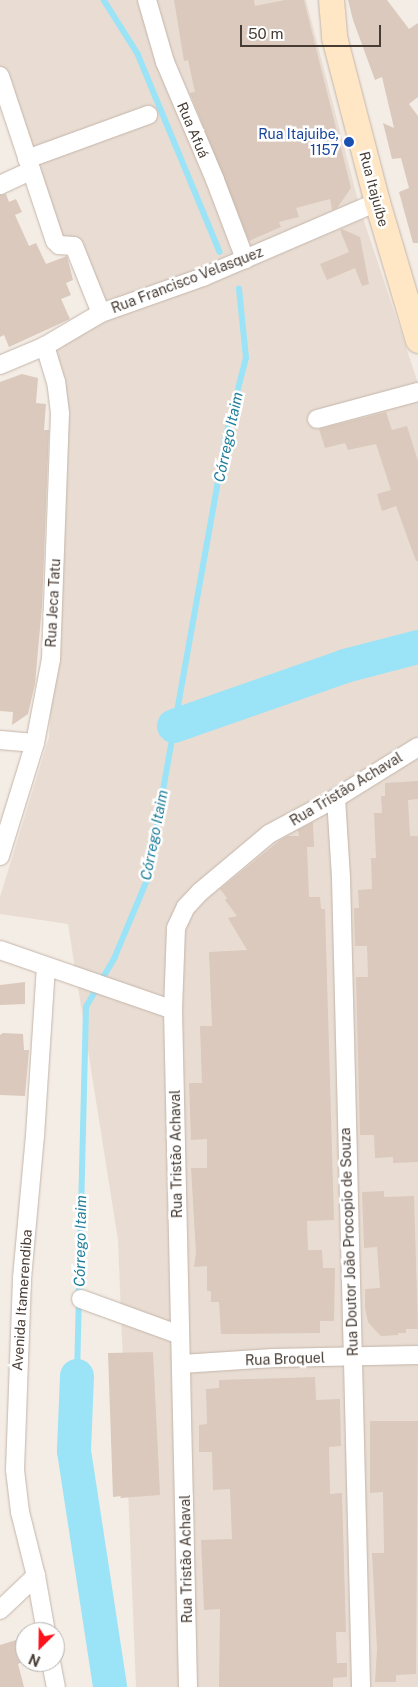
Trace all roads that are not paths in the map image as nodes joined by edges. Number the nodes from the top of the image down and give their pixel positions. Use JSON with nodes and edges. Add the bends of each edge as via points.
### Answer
{"nodes":[{"id":1,"x":147,"y":0,"type":"edge"},
{"id":2,"x":317,"y":0,"type":"edge"},
{"id":3,"x":331,"y":0,"type":"edge"},
{"id":4,"x":334,"y":37,"type":"junction"},
{"id":5,"x":0,"y":76,"type":"edge"},
{"id":6,"x":148,"y":115,"type":"dead end"},
{"id":7,"x":28,"y":165,"type":"junction"},
{"id":8,"x":0,"y":185,"type":"edge"},
{"id":9,"x":377,"y":202,"type":"junction"},
{"id":10,"x":242,"y":260,"type":"junction"},
{"id":11,"x":101,"y":313,"type":"junction"},
{"id":12,"x":418,"y":340,"type":"edge"},
{"id":13,"x":45,"y":346,"type":"junction"},
{"id":14,"x":0,"y":365,"type":"edge"},
{"id":15,"x":418,"y":392,"type":"edge"},
{"id":16,"x":317,"y":419,"type":"dead end"},
{"id":17,"x":0,"y":740,"type":"edge"},
{"id":18,"x":35,"y":743,"type":"junction"},
{"id":19,"x":418,"y":747,"type":"edge"},
{"id":20,"x":336,"y":798,"type":"junction"},
{"id":21,"x":0,"y":856,"type":"edge"},
{"id":22,"x":0,"y":950,"type":"edge"},
{"id":23,"x":46,"y":966,"type":"junction"},
{"id":24,"x":173,"y":1010,"type":"junction"},
{"id":25,"x":81,"y":1299,"type":"dead end"},
{"id":26,"x":180,"y":1335,"type":"junction"},
{"id":27,"x":418,"y":1355,"type":"edge"},
{"id":28,"x":352,"y":1357,"type":"junction"},
{"id":29,"x":182,"y":1364,"type":"junction"},
{"id":30,"x":36,"y":1576,"type":"junction"},
{"id":31,"x":0,"y":1610,"type":"edge"},
{"id":32,"x":44,"y":1622,"type":"edge"},
{"id":33,"x":53,"y":1672,"type":"edge"},
{"id":34,"x":56,"y":1687,"type":"edge"},
{"id":35,"x":188,"y":1687,"type":"edge"},
{"id":36,"x":361,"y":1687,"type":"edge"}],
"edges":[{"from":1,"to":10,"type":"street","name":"Rua Afuá","via":[[165,62],[215,180]]},
{"from":2,"to":4,"type":"main road","name":"Rua Itajuíbe"},
{"from":3,"to":4,"type":"main road","name":"Rua Itajuíbe"},
{"from":4,"to":9,"type":"main road","name":"Rua Itajuíbe"},
{"from":5,"to":7,"type":"street"},
{"from":6,"to":7,"type":"street"},
{"from":7,"to":8,"type":"street"},
{"from":7,"to":11,"type":"street","via":[[55,241],[74,246]]},
{"from":9,"to":10,"type":"street","name":"Rua Francisco Velasquez"},
{"from":9,"to":12,"type":"main road","name":"Rua Itajuíbe"},
{"from":10,"to":11,"type":"street","name":"Rua Francisco Velasquez"},
{"from":11,"to":13,"type":"street","name":"Rua Francisco Velasquez"},
{"from":13,"to":14,"type":"street","name":"Rua Francisco Velasquez"},
{"from":13,"to":18,"type":"street","name":"Rua Jeca Tatu","via":[[56,382],[60,447],[51,659]]},
{"from":15,"to":16,"type":"street"},
{"from":17,"to":18,"type":"street"},
{"from":18,"to":21,"type":"street","name":"Rua Jeca Tatu"},
{"from":19,"to":20,"type":"street","name":"Rua Tristão Achaval"},
{"from":20,"to":24,"type":"street","name":"Rua Tristão Achaval","via":[[269,834],[186,907],[176,928]]},
{"from":20,"to":28,"type":"street","name":"Rua Doutor João Procopio de Souza","via":[[341,878]]},
{"from":22,"to":23,"type":"street"},
{"from":23,"to":24,"type":"street"},
{"from":23,"to":30,"type":"street","name":"Avenida Itamerendiba","via":[[36,1136],[22,1278],[15,1470],[20,1512]]},
{"from":24,"to":26,"type":"street","name":"Rua Tristão Achaval"},
{"from":25,"to":26,"type":"street"},
{"from":26,"to":29,"type":"street","name":"Rua Tristão Achaval"},
{"from":27,"to":28,"type":"street","name":"Rua Broquel"},
{"from":28,"to":29,"type":"street","name":"Rua Broquel"},
{"from":28,"to":36,"type":"street","name":"Rua Doutor João Procopio de Souza"},
{"from":29,"to":35,"type":"street","name":"Rua Tristão Achaval"},
{"from":30,"to":31,"type":"street"},
{"from":30,"to":32,"type":"street","name":"Avenida Itamerendiba"},
{"from":33,"to":34,"type":"street"}]}
